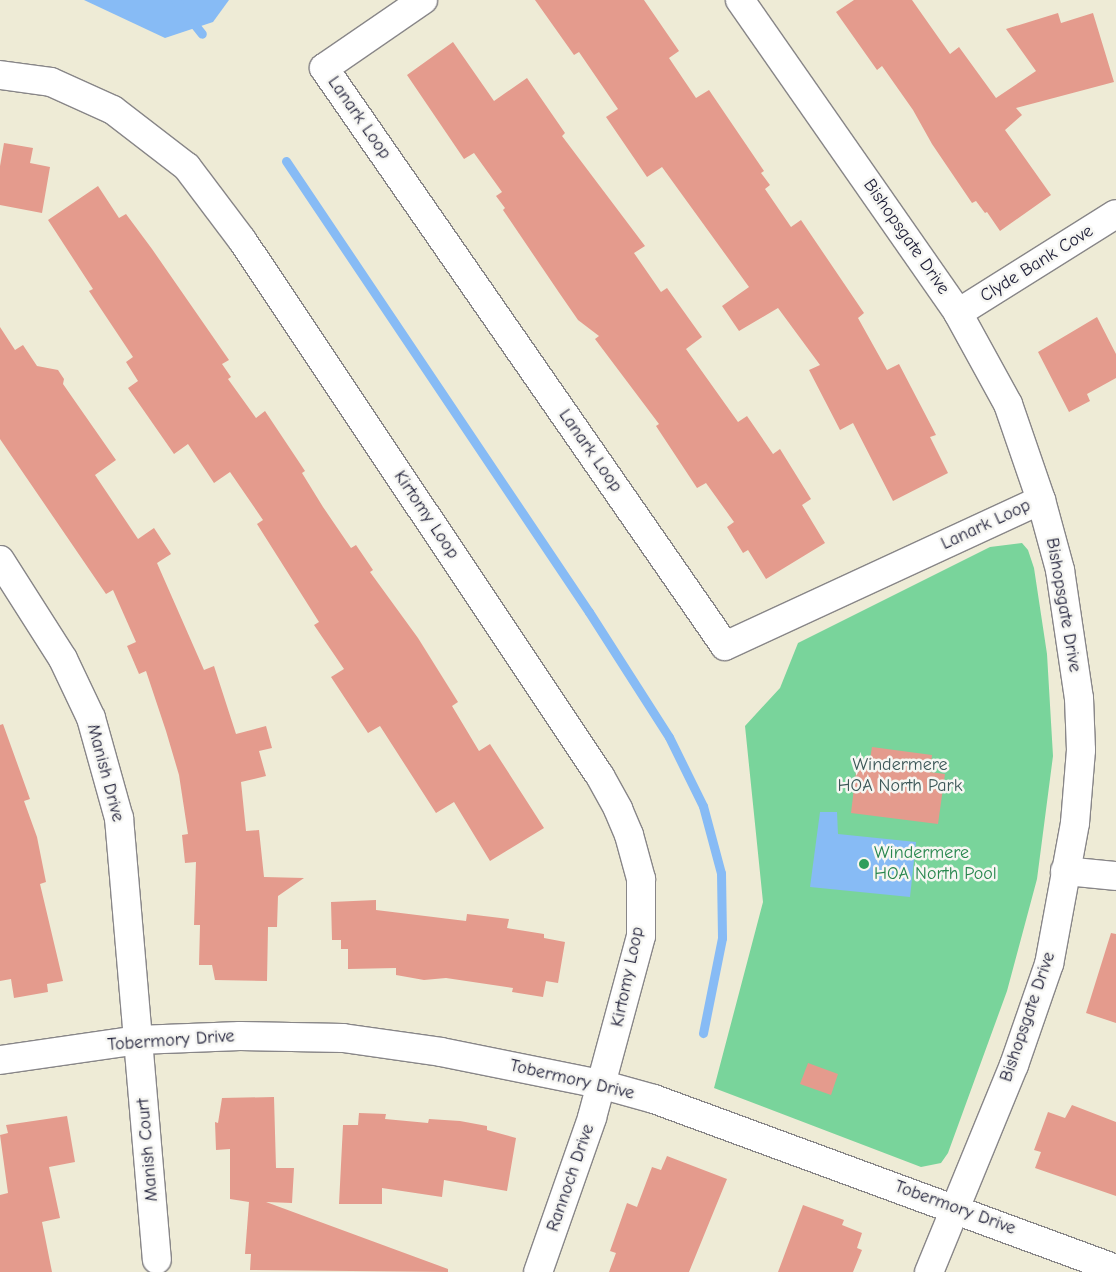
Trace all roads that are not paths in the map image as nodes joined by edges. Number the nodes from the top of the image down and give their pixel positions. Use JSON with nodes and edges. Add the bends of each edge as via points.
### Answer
{"nodes":[{"id":1,"x":423,"y":0,"type":"edge"},
{"id":2,"x":740,"y":0,"type":"edge"},
{"id":3,"x":0,"y":75,"type":"edge"},
{"id":4,"x":1116,"y":214,"type":"edge"},
{"id":5,"x":958,"y":313,"type":"junction"},
{"id":6,"x":1041,"y":500,"type":"junction"},
{"id":7,"x":0,"y":560,"type":"edge"},
{"id":8,"x":1065,"y":870,"type":"junction"},
{"id":9,"x":1116,"y":876,"type":"edge"},
{"id":10,"x":138,"y":1040,"type":"junction"},
{"id":11,"x":0,"y":1060,"type":"edge"},
{"id":12,"x":600,"y":1084,"type":"junction"},
{"id":13,"x":954,"y":1208,"type":"junction"},
{"id":14,"x":157,"y":1259,"type":"dead end"},
{"id":15,"x":1116,"y":1269,"type":"edge"},
{"id":16,"x":538,"y":1272,"type":"edge"},
{"id":17,"x":929,"y":1272,"type":"edge"}],
"edges":[{"from":1,"to":6,"type":"street","name":"Lanark Loop","via":[[324,68],[725,646]]},
{"from":2,"to":5,"type":"street","name":"Bishopsgate Drive"},
{"from":3,"to":12,"type":"street","name":"Kirtomy Loop","via":[[51,82],[113,110],[187,167],[248,249],[600,776],[629,835],[641,879],[641,936]]},
{"from":4,"to":5,"type":"street","name":"Clyde Bank Cove"},
{"from":5,"to":6,"type":"street","name":"Bishopsgate Drive","via":[[1008,404]]},
{"from":6,"to":8,"type":"street","name":"Bishopsgate Drive","via":[[1060,570],[1079,698],[1081,750],[1075,823]]},
{"from":7,"to":10,"type":"street","name":"Manish Drive","via":[[63,659],[91,718],[119,818]]},
{"from":8,"to":9,"type":"street"},
{"from":8,"to":13,"type":"street","name":"Bishopsgate Drive","via":[[1049,964],[1014,1065]]},
{"from":10,"to":11,"type":"street","name":"Tobermory Drive"},
{"from":10,"to":12,"type":"street","name":"Tobermory Drive","via":[[240,1036],[342,1038],[441,1052]]},
{"from":10,"to":14,"type":"street","name":"Manish Court"},
{"from":12,"to":13,"type":"street","name":"Tobermory Drive","via":[[654,1098]]},
{"from":12,"to":16,"type":"street","name":"Rannoch Drive","via":[[592,1118]]},
{"from":13,"to":15,"type":"street","name":"Tobermory Drive"},
{"from":13,"to":17,"type":"street","name":"Bishopsgate Drive"}]}
